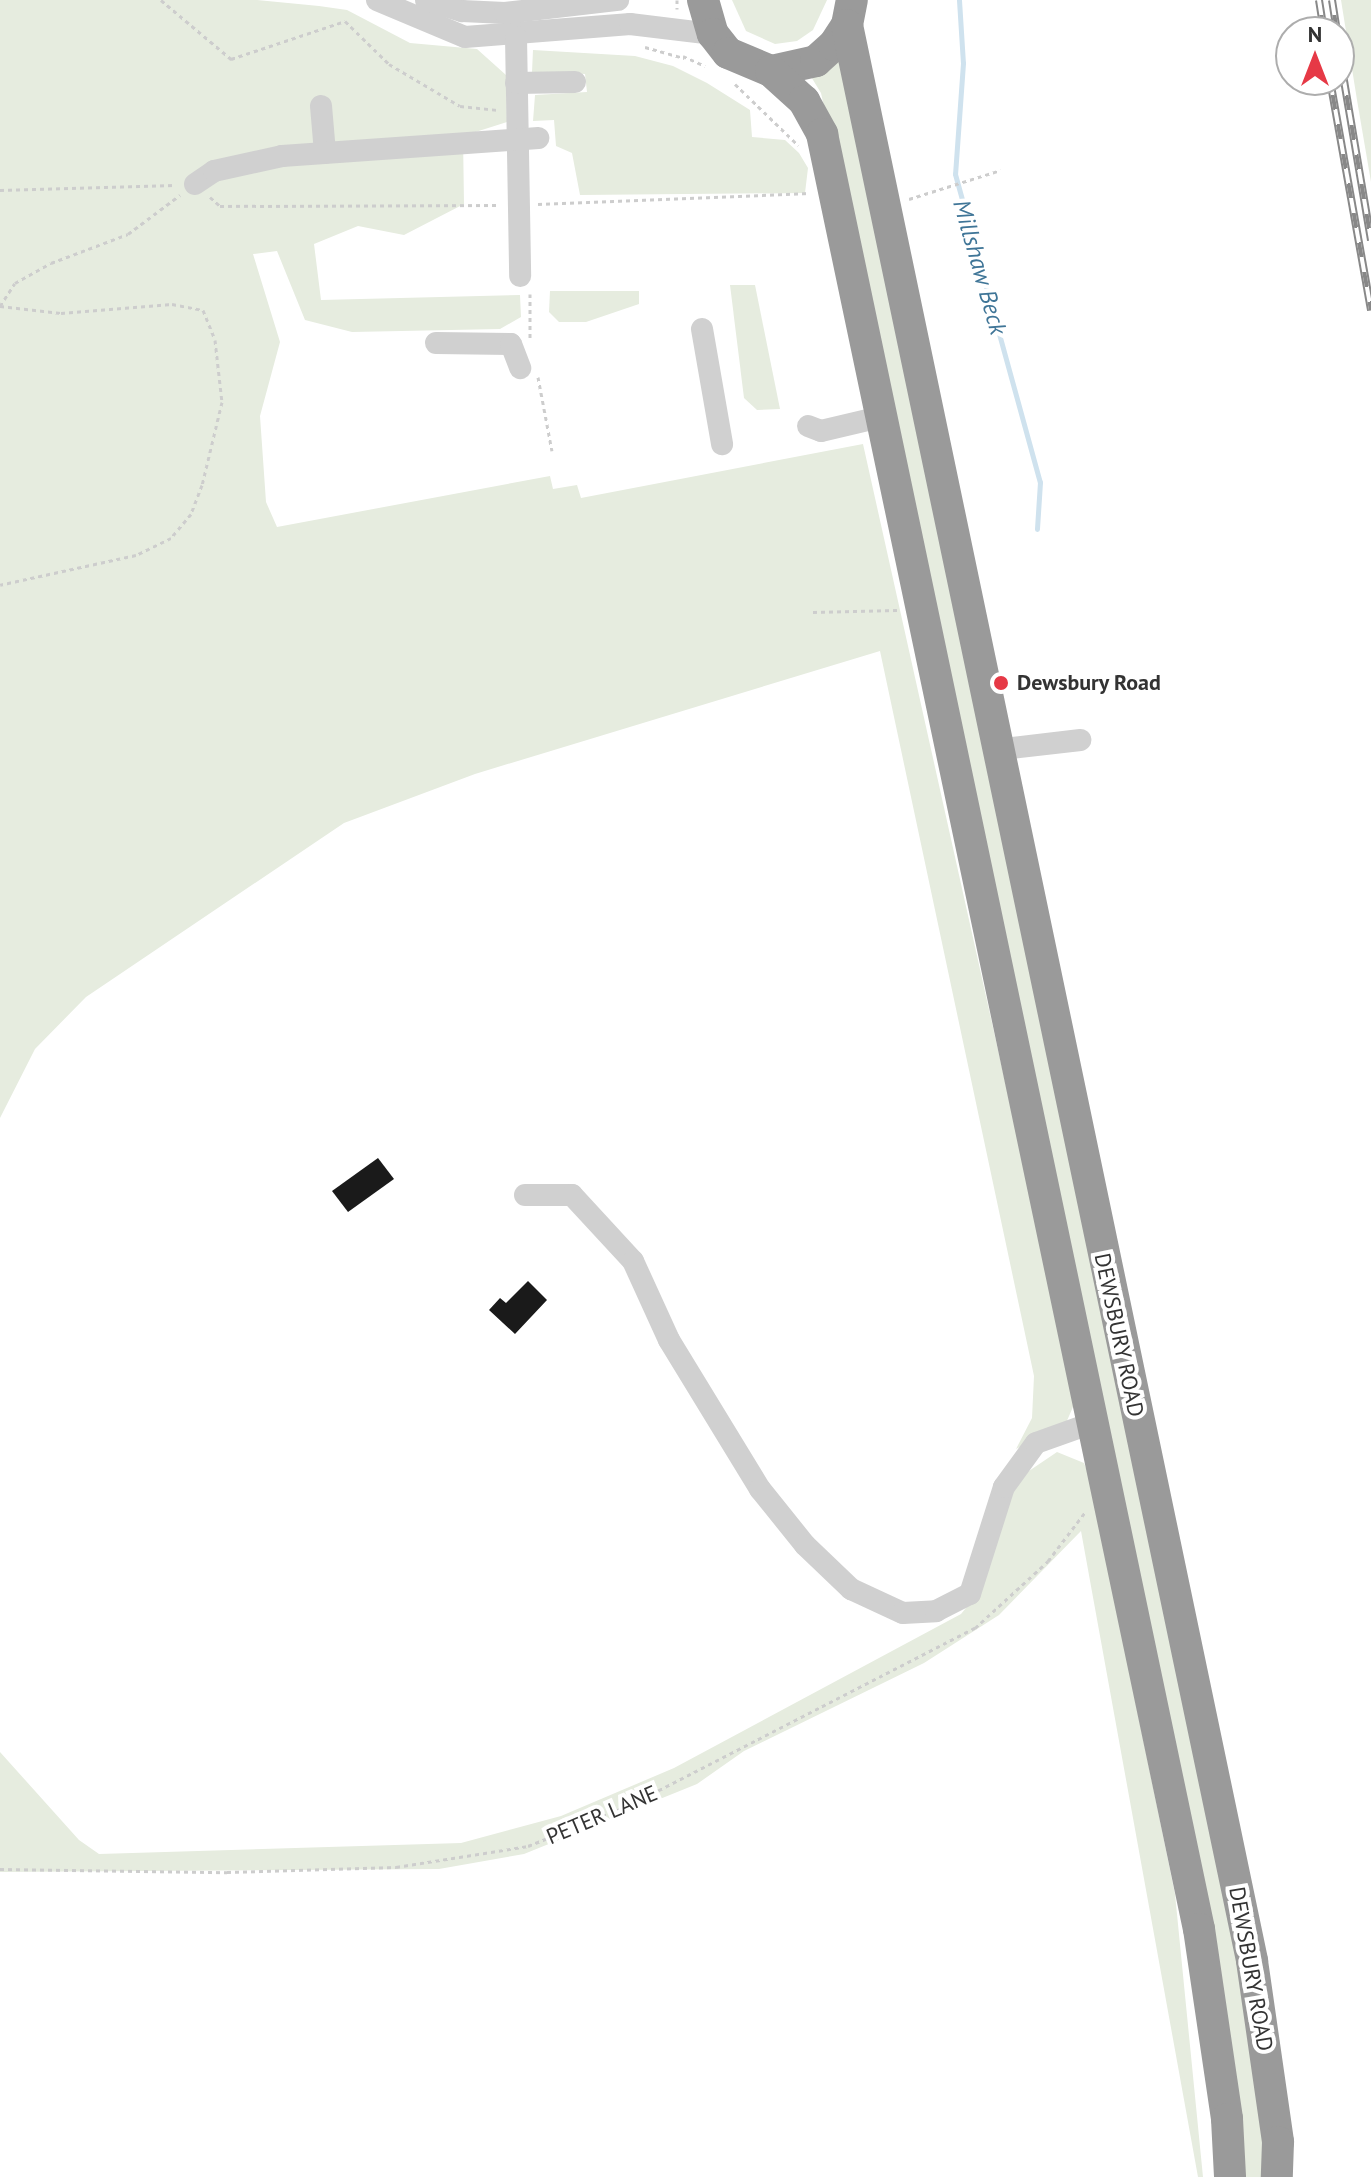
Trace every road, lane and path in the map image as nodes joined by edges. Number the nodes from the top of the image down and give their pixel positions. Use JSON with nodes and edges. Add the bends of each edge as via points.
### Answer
{"nodes":[{"id":1,"x":161,"y":0,"type":"edge"},
{"id":2,"x":357,"y":0,"type":"edge"},
{"id":3,"x":426,"y":0,"type":"edge"},
{"id":4,"x":618,"y":0,"type":"edge"},
{"id":5,"x":677,"y":0,"type":"edge"},
{"id":6,"x":703,"y":0,"type":"edge"},
{"id":7,"x":381,"y":3,"type":"edge"},
{"id":8,"x":849,"y":13,"type":"edge"},
{"id":9,"x":679,"y":27,"type":"junction"},
{"id":10,"x":713,"y":34,"type":"junction"},
{"id":11,"x":516,"y":37,"type":"junction"},
{"id":12,"x":713,"y":69,"type":"dead end"},
{"id":13,"x":771,"y":71,"type":"junction"},
{"id":14,"x":575,"y":82,"type":"dead end"},
{"id":15,"x":516,"y":83,"type":"junction"},
{"id":16,"x":733,"y":83,"type":"dead end"},
{"id":17,"x":321,"y":106,"type":"dead end"},
{"id":18,"x":517,"y":111,"type":"junction"},
{"id":19,"x":528,"y":138,"type":"junction"},
{"id":20,"x":804,"y":150,"type":"dead end"},
{"id":21,"x":325,"y":153,"type":"junction"},
{"id":22,"x":1001,"y":170,"type":"dead end"},
{"id":23,"x":811,"y":179,"type":"dead end"},
{"id":24,"x":195,"y":184,"type":"junction"},
{"id":25,"x":0,"y":190,"type":"edge"},
{"id":26,"x":935,"y":191,"type":"dead end"},
{"id":27,"x":519,"y":205,"type":"junction"},
{"id":28,"x":520,"y":276,"type":"dead end"},
{"id":29,"x":0,"y":306,"type":"edge"},
{"id":30,"x":702,"y":329,"type":"dead end"},
{"id":31,"x":436,"y":343,"type":"dead end"},
{"id":32,"x":520,"y":368,"type":"dead end"},
{"id":33,"x":880,"y":417,"type":"junction"},
{"id":34,"x":808,"y":426,"type":"dead end"},
{"id":35,"x":722,"y":444,"type":"dead end"},
{"id":36,"x":0,"y":585,"type":"edge"},
{"id":37,"x":921,"y":610,"type":"junction"},
{"id":38,"x":813,"y":612,"type":"dead end"},
{"id":39,"x":1080,"y":740,"type":"dead end"},
{"id":40,"x":995,"y":750,"type":"junction"},
{"id":41,"x":525,"y":1195,"type":"dead end"},
{"id":42,"x":1092,"y":1423,"type":"junction"},
{"id":43,"x":1105,"y":1486,"type":"junction"},
{"id":44,"x":0,"y":1869,"type":"edge"},
{"id":45,"x":1230,"y":2177,"type":"edge"},
{"id":46,"x":1277,"y":2177,"type":"edge"}],
"edges":[{"from":1,"to":18,"type":"path","via":[[231,59],[345,21],[389,64],[460,106]]},
{"from":2,"to":7,"type":"street"},
{"from":3,"to":4,"type":"street","via":[[462,11],[505,13]]},
{"from":5,"to":9,"type":"path"},
{"from":6,"to":10,"type":"highway"},
{"from":7,"to":11,"type":"street","via":[[465,37]]},
{"from":8,"to":13,"type":"highway","name":"DEWSBURY ROAD","via":[[816,61]]},
{"from":8,"to":40,"type":"highway","name":"DEWSBURY ROAD"},
{"from":9,"to":10,"type":"street"},
{"from":9,"to":11,"type":"street","via":[[630,24]]},
{"from":9,"to":12,"type":"path","via":[[684,58]]},
{"from":10,"to":13,"type":"highway","name":"DEWSBURY ROAD","via":[[728,53]]},
{"from":11,"to":15,"type":"street"},
{"from":13,"to":33,"type":"highway","name":"DEWSBURY ROAD","via":[[804,101],[822,134]]},
{"from":14,"to":15,"type":"street"},
{"from":15,"to":18,"type":"street"},
{"from":16,"to":20,"type":"path"},
{"from":17,"to":21,"type":"street"},
{"from":18,"to":19,"type":"street"},
{"from":19,"to":21,"type":"street"},
{"from":19,"to":27,"type":"street"},
{"from":21,"to":24,"type":"street","via":[[214,171]]},
{"from":22,"to":26,"type":"path"},
{"from":23,"to":27,"type":"path","via":[[814,193]]},
{"from":24,"to":25,"type":"path"},
{"from":24,"to":27,"type":"path","via":[[220,206]]},
{"from":24,"to":29,"type":"path","via":[[128,234],[51,263],[15,283]]},
{"from":27,"to":28,"type":"street"},
{"from":29,"to":36,"type":"path","via":[[61,313],[172,304],[203,310],[215,340],[222,402],[202,485],[191,514],[171,538],[136,555]]},
{"from":30,"to":35,"type":"street"},
{"from":31,"to":32,"type":"street","via":[[511,344]]},
{"from":33,"to":34,"type":"street","via":[[821,431]]},
{"from":33,"to":37,"type":"highway","name":"DEWSBURY ROAD"},
{"from":37,"to":38,"type":"path"},
{"from":37,"to":42,"type":"highway","name":"DEWSBURY ROAD"},
{"from":39,"to":40,"type":"street"},
{"from":40,"to":46,"type":"highway","name":"DEWSBURY ROAD","via":[[1252,1961],[1278,2142]]},
{"from":41,"to":42,"type":"street","via":[[572,1195],[633,1261],[669,1340],[760,1489],[805,1545],[851,1589],[903,1613],[936,1611],[970,1594],[1004,1487],[1036,1443]]},
{"from":42,"to":43,"type":"highway","name":"DEWSBURY ROAD"},
{"from":43,"to":44,"type":"path","name":"PETER LANE","via":[[1048,1561],[975,1628],[630,1805],[528,1846],[396,1867],[227,1872]]},
{"from":43,"to":45,"type":"highway","name":"DEWSBURY ROAD","via":[[1199,1929],[1227,2119]]}]}
